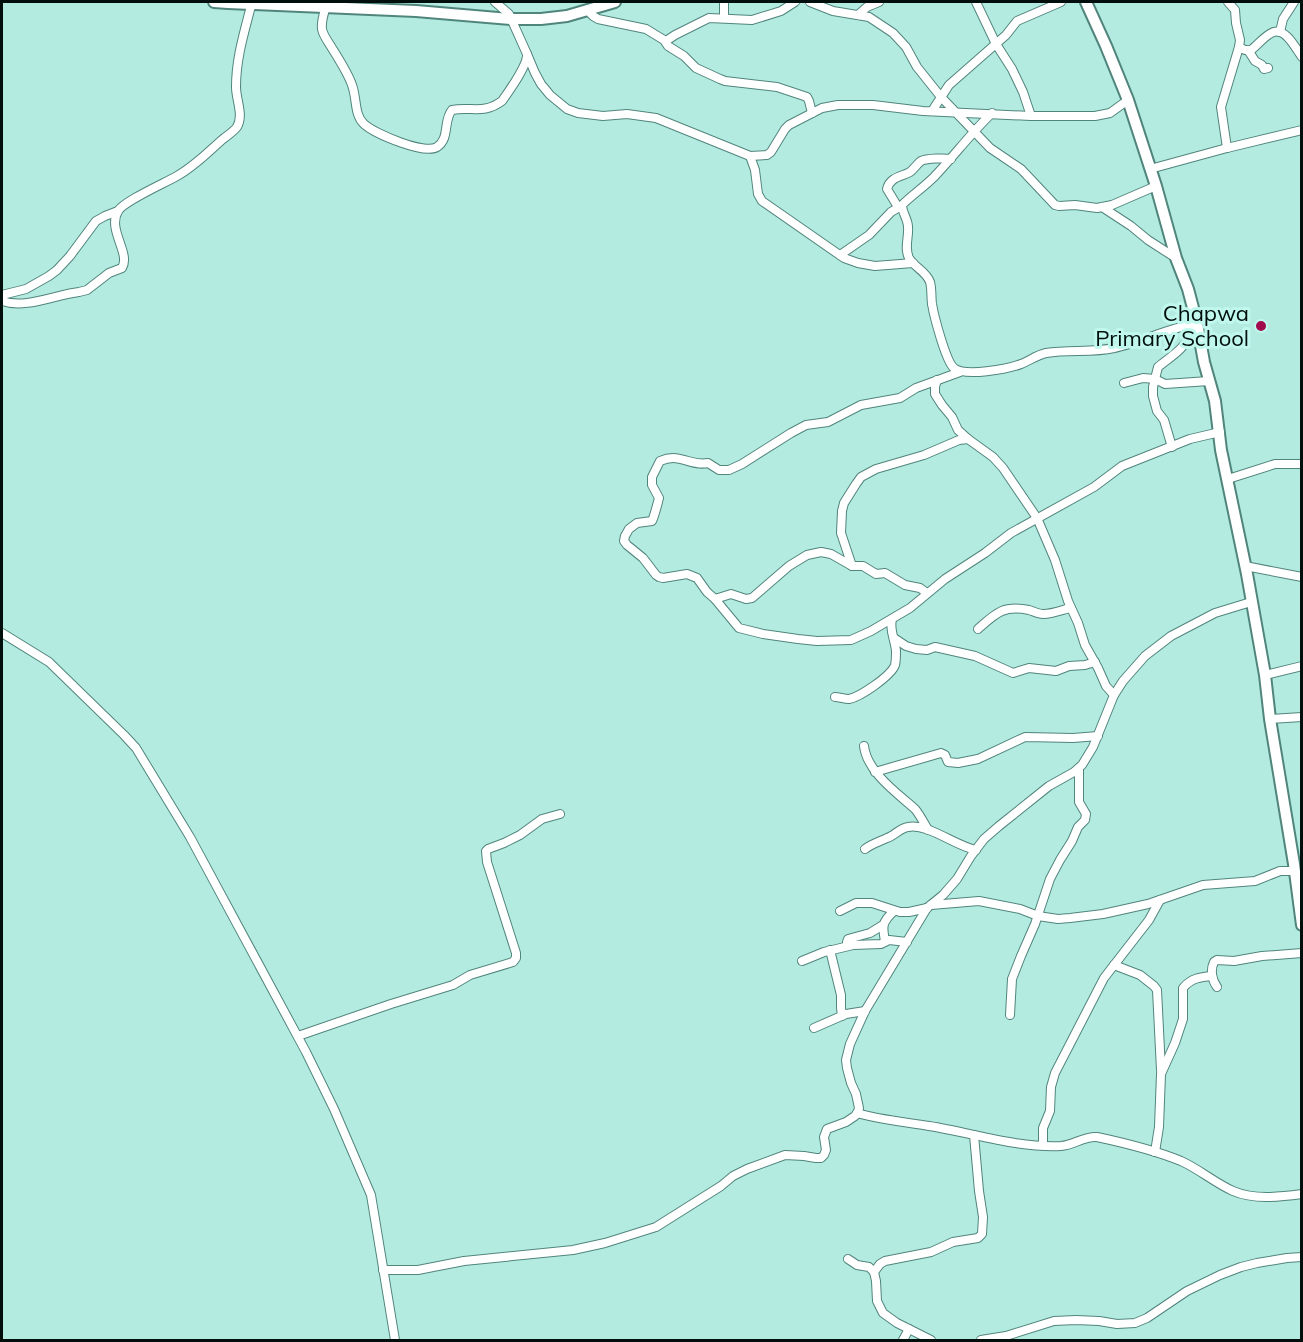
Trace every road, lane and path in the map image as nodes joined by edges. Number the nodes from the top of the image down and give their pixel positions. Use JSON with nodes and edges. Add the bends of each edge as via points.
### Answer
{"nodes":[{"id":1,"x":214,"y":2,"type":"edge"},
{"id":2,"x":252,"y":2,"type":"edge"},
{"id":3,"x":495,"y":2,"type":"edge"},
{"id":4,"x":615,"y":2,"type":"edge"},
{"id":5,"x":724,"y":2,"type":"edge"},
{"id":6,"x":795,"y":2,"type":"edge"},
{"id":7,"x":810,"y":2,"type":"edge"},
{"id":8,"x":879,"y":2,"type":"edge"},
{"id":9,"x":976,"y":2,"type":"edge"},
{"id":10,"x":1061,"y":2,"type":"edge"},
{"id":11,"x":1086,"y":2,"type":"edge"},
{"id":12,"x":1228,"y":2,"type":"edge"},
{"id":13,"x":1294,"y":2,"type":"edge"},
{"id":14,"x":326,"y":6,"type":"junction"},
{"id":15,"x":587,"y":10,"type":"junction"},
{"id":16,"x":858,"y":15,"type":"junction"},
{"id":17,"x":724,"y":18,"type":"junction"},
{"id":18,"x":511,"y":19,"type":"junction"},
{"id":19,"x":1280,"y":32,"type":"junction"},
{"id":20,"x":666,"y":41,"type":"junction"},
{"id":21,"x":996,"y":44,"type":"junction"},
{"id":22,"x":1239,"y":47,"type":"junction"},
{"id":23,"x":1248,"y":50,"type":"junction"},
{"id":24,"x":527,"y":54,"type":"junction"},
{"id":25,"x":1302,"y":57,"type":"edge"},
{"id":26,"x":1269,"y":68,"type":"dead end"},
{"id":27,"x":941,"y":97,"type":"junction"},
{"id":28,"x":1128,"y":100,"type":"junction"},
{"id":29,"x":932,"y":111,"type":"junction"},
{"id":30,"x":957,"y":112,"type":"junction"},
{"id":31,"x":812,"y":113,"type":"junction"},
{"id":32,"x":992,"y":113,"type":"junction"},
{"id":33,"x":1031,"y":116,"type":"junction"},
{"id":34,"x":1302,"y":130,"type":"edge"},
{"id":35,"x":975,"y":132,"type":"junction"},
{"id":36,"x":1227,"y":148,"type":"junction"},
{"id":37,"x":750,"y":156,"type":"junction"},
{"id":38,"x":951,"y":159,"type":"junction"},
{"id":39,"x":1150,"y":169,"type":"junction"},
{"id":40,"x":1156,"y":186,"type":"junction"},
{"id":41,"x":900,"y":206,"type":"junction"},
{"id":42,"x":1102,"y":207,"type":"junction"},
{"id":43,"x":118,"y":211,"type":"junction"},
{"id":44,"x":840,"y":255,"type":"junction"},
{"id":45,"x":1176,"y":258,"type":"junction"},
{"id":46,"x":913,"y":263,"type":"junction"},
{"id":47,"x":2,"y":295,"type":"edge"},
{"id":48,"x":2,"y":301,"type":"edge"},
{"id":49,"x":1193,"y":323,"type":"junction"},
{"id":50,"x":960,"y":372,"type":"junction"},
{"id":51,"x":1155,"y":379,"type":"junction"},
{"id":52,"x":937,"y":380,"type":"junction"},
{"id":53,"x":1209,"y":381,"type":"junction"},
{"id":54,"x":1124,"y":383,"type":"dead end"},
{"id":55,"x":1220,"y":432,"type":"junction"},
{"id":56,"x":968,"y":439,"type":"junction"},
{"id":57,"x":1172,"y":447,"type":"junction"},
{"id":58,"x":1302,"y":464,"type":"edge"},
{"id":59,"x":1228,"y":479,"type":"junction"},
{"id":60,"x":1037,"y":518,"type":"junction"},
{"id":61,"x":852,"y":566,"type":"junction"},
{"id":62,"x":1245,"y":567,"type":"junction"},
{"id":63,"x":1302,"y":577,"type":"edge"},
{"id":64,"x":927,"y":593,"type":"junction"},
{"id":65,"x":716,"y":599,"type":"junction"},
{"id":66,"x":1251,"y":602,"type":"junction"},
{"id":67,"x":1071,"y":608,"type":"junction"},
{"id":68,"x":892,"y":619,"type":"junction"},
{"id":69,"x":978,"y":629,"type":"dead end"},
{"id":70,"x":2,"y":633,"type":"edge"},
{"id":71,"x":894,"y":638,"type":"junction"},
{"id":72,"x":1095,"y":662,"type":"junction"},
{"id":73,"x":1302,"y":666,"type":"edge"},
{"id":74,"x":1264,"y":675,"type":"junction"},
{"id":75,"x":1114,"y":695,"type":"junction"},
{"id":76,"x":835,"y":697,"type":"dead end"},
{"id":77,"x":1302,"y":717,"type":"edge"},
{"id":78,"x":1270,"y":719,"type":"junction"},
{"id":79,"x":1098,"y":736,"type":"junction"},
{"id":80,"x":864,"y":746,"type":"dead end"},
{"id":81,"x":1079,"y":768,"type":"junction"},
{"id":82,"x":875,"y":772,"type":"junction"},
{"id":83,"x":560,"y":814,"type":"dead end"},
{"id":84,"x":928,"y":830,"type":"junction"},
{"id":85,"x":866,"y":849,"type":"dead end"},
{"id":86,"x":976,"y":850,"type":"junction"},
{"id":87,"x":1297,"y":866,"type":"edge"},
{"id":88,"x":1160,"y":900,"type":"junction"},
{"id":89,"x":929,"y":907,"type":"junction"},
{"id":90,"x":840,"y":911,"type":"dead end"},
{"id":91,"x":894,"y":911,"type":"junction"},
{"id":92,"x":1038,"y":916,"type":"junction"},
{"id":93,"x":883,"y":925,"type":"junction"},
{"id":94,"x":1302,"y":925,"type":"edge"},
{"id":95,"x":885,"y":941,"type":"junction"},
{"id":96,"x":907,"y":942,"type":"junction"},
{"id":97,"x":847,"y":946,"type":"junction"},
{"id":98,"x":830,"y":950,"type":"junction"},
{"id":99,"x":1302,"y":953,"type":"edge"},
{"id":100,"x":802,"y":961,"type":"dead end"},
{"id":101,"x":1114,"y":965,"type":"junction"},
{"id":102,"x":1212,"y":976,"type":"junction"},
{"id":103,"x":1217,"y":987,"type":"dead end"},
{"id":104,"x":865,"y":1011,"type":"junction"},
{"id":105,"x":1010,"y":1015,"type":"dead end"},
{"id":106,"x":842,"y":1016,"type":"junction"},
{"id":107,"x":814,"y":1028,"type":"dead end"},
{"id":108,"x":298,"y":1036,"type":"junction"},
{"id":109,"x":1161,"y":1071,"type":"junction"},
{"id":110,"x":857,"y":1113,"type":"junction"},
{"id":111,"x":974,"y":1135,"type":"junction"},
{"id":112,"x":1042,"y":1145,"type":"junction"},
{"id":113,"x":1155,"y":1152,"type":"junction"},
{"id":114,"x":1302,"y":1194,"type":"edge"},
{"id":115,"x":1302,"y":1257,"type":"edge"},
{"id":116,"x":848,"y":1259,"type":"dead end"},
{"id":117,"x":383,"y":1270,"type":"junction"},
{"id":118,"x":874,"y":1272,"type":"junction"},
{"id":119,"x":909,"y":1329,"type":"junction"},
{"id":120,"x":395,"y":1341,"type":"edge"},
{"id":121,"x":903,"y":1341,"type":"edge"},
{"id":122,"x":931,"y":1341,"type":"edge"},
{"id":123,"x":981,"y":1341,"type":"edge"}],
"edges":[{"from":1,"to":2,"type":"street"},
{"from":2,"to":14,"type":"street"},
{"from":2,"to":43,"type":"street","via":[[236,72],[240,119],[237,126],[184,172]]},
{"from":3,"to":18,"type":"street"},
{"from":4,"to":15,"type":"street"},
{"from":5,"to":17,"type":"street"},
{"from":6,"to":17,"type":"street","via":[[752,20]]},
{"from":7,"to":16,"type":"street"},
{"from":8,"to":16,"type":"street"},
{"from":9,"to":21,"type":"street"},
{"from":10,"to":21,"type":"street","via":[[1019,19]]},
{"from":11,"to":28,"type":"street"},
{"from":12,"to":22,"type":"street","via":[[1235,10]]},
{"from":13,"to":19,"type":"street","via":[[1282,19]]},
{"from":14,"to":18,"type":"street"},
{"from":14,"to":24,"type":"street","via":[[322,28],[352,86],[363,124],[411,146],[438,146],[452,110],[480,110],[502,101],[525,66]]},
{"from":15,"to":18,"type":"street","via":[[567,16]]},
{"from":15,"to":20,"type":"street","via":[[598,19],[646,29]]},
{"from":16,"to":27,"type":"street","via":[[878,22],[902,42]]},
{"from":17,"to":20,"type":"street","via":[[705,19]]},
{"from":18,"to":24,"type":"street"},
{"from":19,"to":23,"type":"street","via":[[1271,33]]},
{"from":19,"to":25,"type":"street"},
{"from":20,"to":31,"type":"street","via":[[696,68],[714,77],[777,87],[807,97]]},
{"from":21,"to":27,"type":"street","via":[[949,85]]},
{"from":21,"to":33,"type":"street","via":[[1012,69]]},
{"from":22,"to":23,"type":"street"},
{"from":22,"to":36,"type":"street","via":[[1221,107]]},
{"from":23,"to":26,"type":"street","via":[[1264,69]]},
{"from":24,"to":37,"type":"street","via":[[541,84],[567,109],[590,115],[657,118]]},
{"from":27,"to":29,"type":"street"},
{"from":27,"to":30,"type":"street"},
{"from":28,"to":33,"type":"street","via":[[1103,116]]},
{"from":28,"to":39,"type":"street"},
{"from":29,"to":30,"type":"street"},
{"from":29,"to":31,"type":"street","via":[[854,104],[829,106]]},
{"from":30,"to":32,"type":"street"},
{"from":30,"to":35,"type":"street"},
{"from":31,"to":37,"type":"street","via":[[789,125],[771,152]]},
{"from":32,"to":33,"type":"street"},
{"from":32,"to":35,"type":"street"},
{"from":34,"to":36,"type":"street"},
{"from":35,"to":38,"type":"street"},
{"from":35,"to":42,"type":"street","via":[[1022,170],[1055,205]]},
{"from":36,"to":39,"type":"street"},
{"from":37,"to":44,"type":"street","via":[[762,201]]},
{"from":38,"to":41,"type":"street"},
{"from":38,"to":41,"type":"street","via":[[922,161],[891,181],[887,189]]},
{"from":39,"to":40,"type":"street"},
{"from":40,"to":42,"type":"street"},
{"from":40,"to":45,"type":"street"},
{"from":41,"to":44,"type":"street"},
{"from":41,"to":46,"type":"street","via":[[908,224],[907,253]]},
{"from":42,"to":45,"type":"street"},
{"from":43,"to":47,"type":"street","via":[[96,221],[49,276],[26,289]]},
{"from":43,"to":48,"type":"street","via":[[117,237],[125,264],[122,268],[87,290],[22,303]]},
{"from":44,"to":46,"type":"street","via":[[874,266]]},
{"from":45,"to":49,"type":"street","via":[[1188,289]]},
{"from":46,"to":50,"type":"street","via":[[930,281],[942,339],[951,365]]},
{"from":49,"to":50,"type":"street","via":[[1114,348],[1044,354],[1011,366]]},
{"from":49,"to":51,"type":"street","via":[[1185,344],[1158,367]]},
{"from":49,"to":53,"type":"street"},
{"from":50,"to":52,"type":"street"},
{"from":51,"to":53,"type":"street","via":[[1165,384]]},
{"from":51,"to":54,"type":"street"},
{"from":51,"to":57,"type":"street","via":[[1153,396]]},
{"from":52,"to":56,"type":"street","via":[[937,397]]},
{"from":52,"to":65,"type":"street","via":[[900,398],[861,405],[828,422],[806,425],[729,470],[681,458],[660,461],[652,477],[659,498],[654,518],[628,529],[624,541],[659,577],[687,573]]},
{"from":53,"to":55,"type":"street"},
{"from":55,"to":57,"type":"street"},
{"from":55,"to":59,"type":"street"},
{"from":56,"to":60,"type":"street","via":[[1003,468]]},
{"from":56,"to":61,"type":"street","via":[[861,477],[842,511],[842,541]]},
{"from":57,"to":60,"type":"street","via":[[1122,466]]},
{"from":58,"to":59,"type":"street","via":[[1275,464]]},
{"from":59,"to":62,"type":"street"},
{"from":60,"to":64,"type":"street"},
{"from":60,"to":67,"type":"street"},
{"from":61,"to":64,"type":"street","via":[[885,573]]},
{"from":61,"to":65,"type":"street","via":[[831,554],[807,555],[752,598],[731,594]]},
{"from":62,"to":63,"type":"street"},
{"from":62,"to":66,"type":"street"},
{"from":64,"to":68,"type":"street"},
{"from":65,"to":68,"type":"street","via":[[739,628],[798,639],[851,640]]},
{"from":66,"to":74,"type":"street"},
{"from":66,"to":75,"type":"street","via":[[1215,613],[1171,636],[1145,656]]},
{"from":67,"to":69,"type":"street","via":[[1043,614],[1016,609],[1001,611]]},
{"from":67,"to":72,"type":"street"},
{"from":68,"to":71,"type":"street","via":[[890,629]]},
{"from":70,"to":108,"type":"street","via":[[54,666],[136,748],[190,837]]},
{"from":71,"to":72,"type":"street","via":[[916,649],[934,647],[975,656],[1013,673],[1029,668],[1056,671]]},
{"from":71,"to":76,"type":"street","via":[[895,665],[882,680],[850,698]]},
{"from":72,"to":75,"type":"street"},
{"from":73,"to":74,"type":"street"},
{"from":74,"to":78,"type":"street"},
{"from":75,"to":79,"type":"street"},
{"from":77,"to":78,"type":"street"},
{"from":78,"to":87,"type":"street"},
{"from":79,"to":81,"type":"street"},
{"from":79,"to":82,"type":"street","via":[[1025,737],[972,760],[950,763],[941,753]]},
{"from":80,"to":82,"type":"street"},
{"from":81,"to":86,"type":"street","via":[[1049,786]]},
{"from":81,"to":92,"type":"street","via":[[1079,802],[1085,820],[1054,870]]},
{"from":82,"to":84,"type":"street","via":[[914,809]]},
{"from":83,"to":108,"type":"street","via":[[542,819],[486,851],[516,953],[513,962]]},
{"from":84,"to":85,"type":"street","via":[[907,827]]},
{"from":84,"to":86,"type":"street"},
{"from":86,"to":89,"type":"street","via":[[957,879]]},
{"from":87,"to":88,"type":"street","via":[[1255,881],[1203,885]]},
{"from":87,"to":94,"type":"street"},
{"from":88,"to":92,"type":"street","via":[[1071,918]]},
{"from":88,"to":101,"type":"street"},
{"from":89,"to":91,"type":"street"},
{"from":89,"to":92,"type":"street","via":[[979,901]]},
{"from":89,"to":96,"type":"street"},
{"from":90,"to":91,"type":"street","via":[[856,903],[872,903]]},
{"from":91,"to":93,"type":"street"},
{"from":92,"to":105,"type":"street","via":[[1012,979]]},
{"from":93,"to":95,"type":"street"},
{"from":93,"to":97,"type":"street","via":[[848,939]]},
{"from":95,"to":96,"type":"street"},
{"from":95,"to":97,"type":"street"},
{"from":96,"to":104,"type":"street"},
{"from":97,"to":98,"type":"street"},
{"from":98,"to":100,"type":"street"},
{"from":98,"to":106,"type":"street"},
{"from":99,"to":102,"type":"street","via":[[1217,960]]},
{"from":101,"to":109,"type":"street","via":[[1140,975],[1157,990]]},
{"from":101,"to":112,"type":"street","via":[[1055,1073]]},
{"from":102,"to":103,"type":"street"},
{"from":102,"to":109,"type":"street","via":[[1195,979],[1183,988],[1183,1019]]},
{"from":104,"to":106,"type":"street"},
{"from":104,"to":110,"type":"street","via":[[846,1060],[858,1102]]},
{"from":106,"to":107,"type":"street"},
{"from":108,"to":117,"type":"street","via":[[371,1195]]},
{"from":109,"to":113,"type":"street"},
{"from":110,"to":111,"type":"street"},
{"from":110,"to":117,"type":"street","via":[[827,1130],[826,1150],[821,1158],[785,1155],[747,1169],[656,1227],[573,1250],[464,1261],[418,1270]]},
{"from":111,"to":112,"type":"street"},
{"from":111,"to":118,"type":"street","via":[[982,1234],[931,1252],[885,1261]]},
{"from":112,"to":113,"type":"street","via":[[1069,1145],[1097,1137]]},
{"from":113,"to":114,"type":"street","via":[[1196,1168],[1241,1194]]},
{"from":115,"to":123,"type":"street","via":[[1257,1263],[1220,1275],[1136,1323],[1054,1321]]},
{"from":116,"to":118,"type":"street"},
{"from":117,"to":120,"type":"street"},
{"from":118,"to":119,"type":"street","via":[[880,1308]]},
{"from":119,"to":121,"type":"street"},
{"from":119,"to":122,"type":"street"}]}
